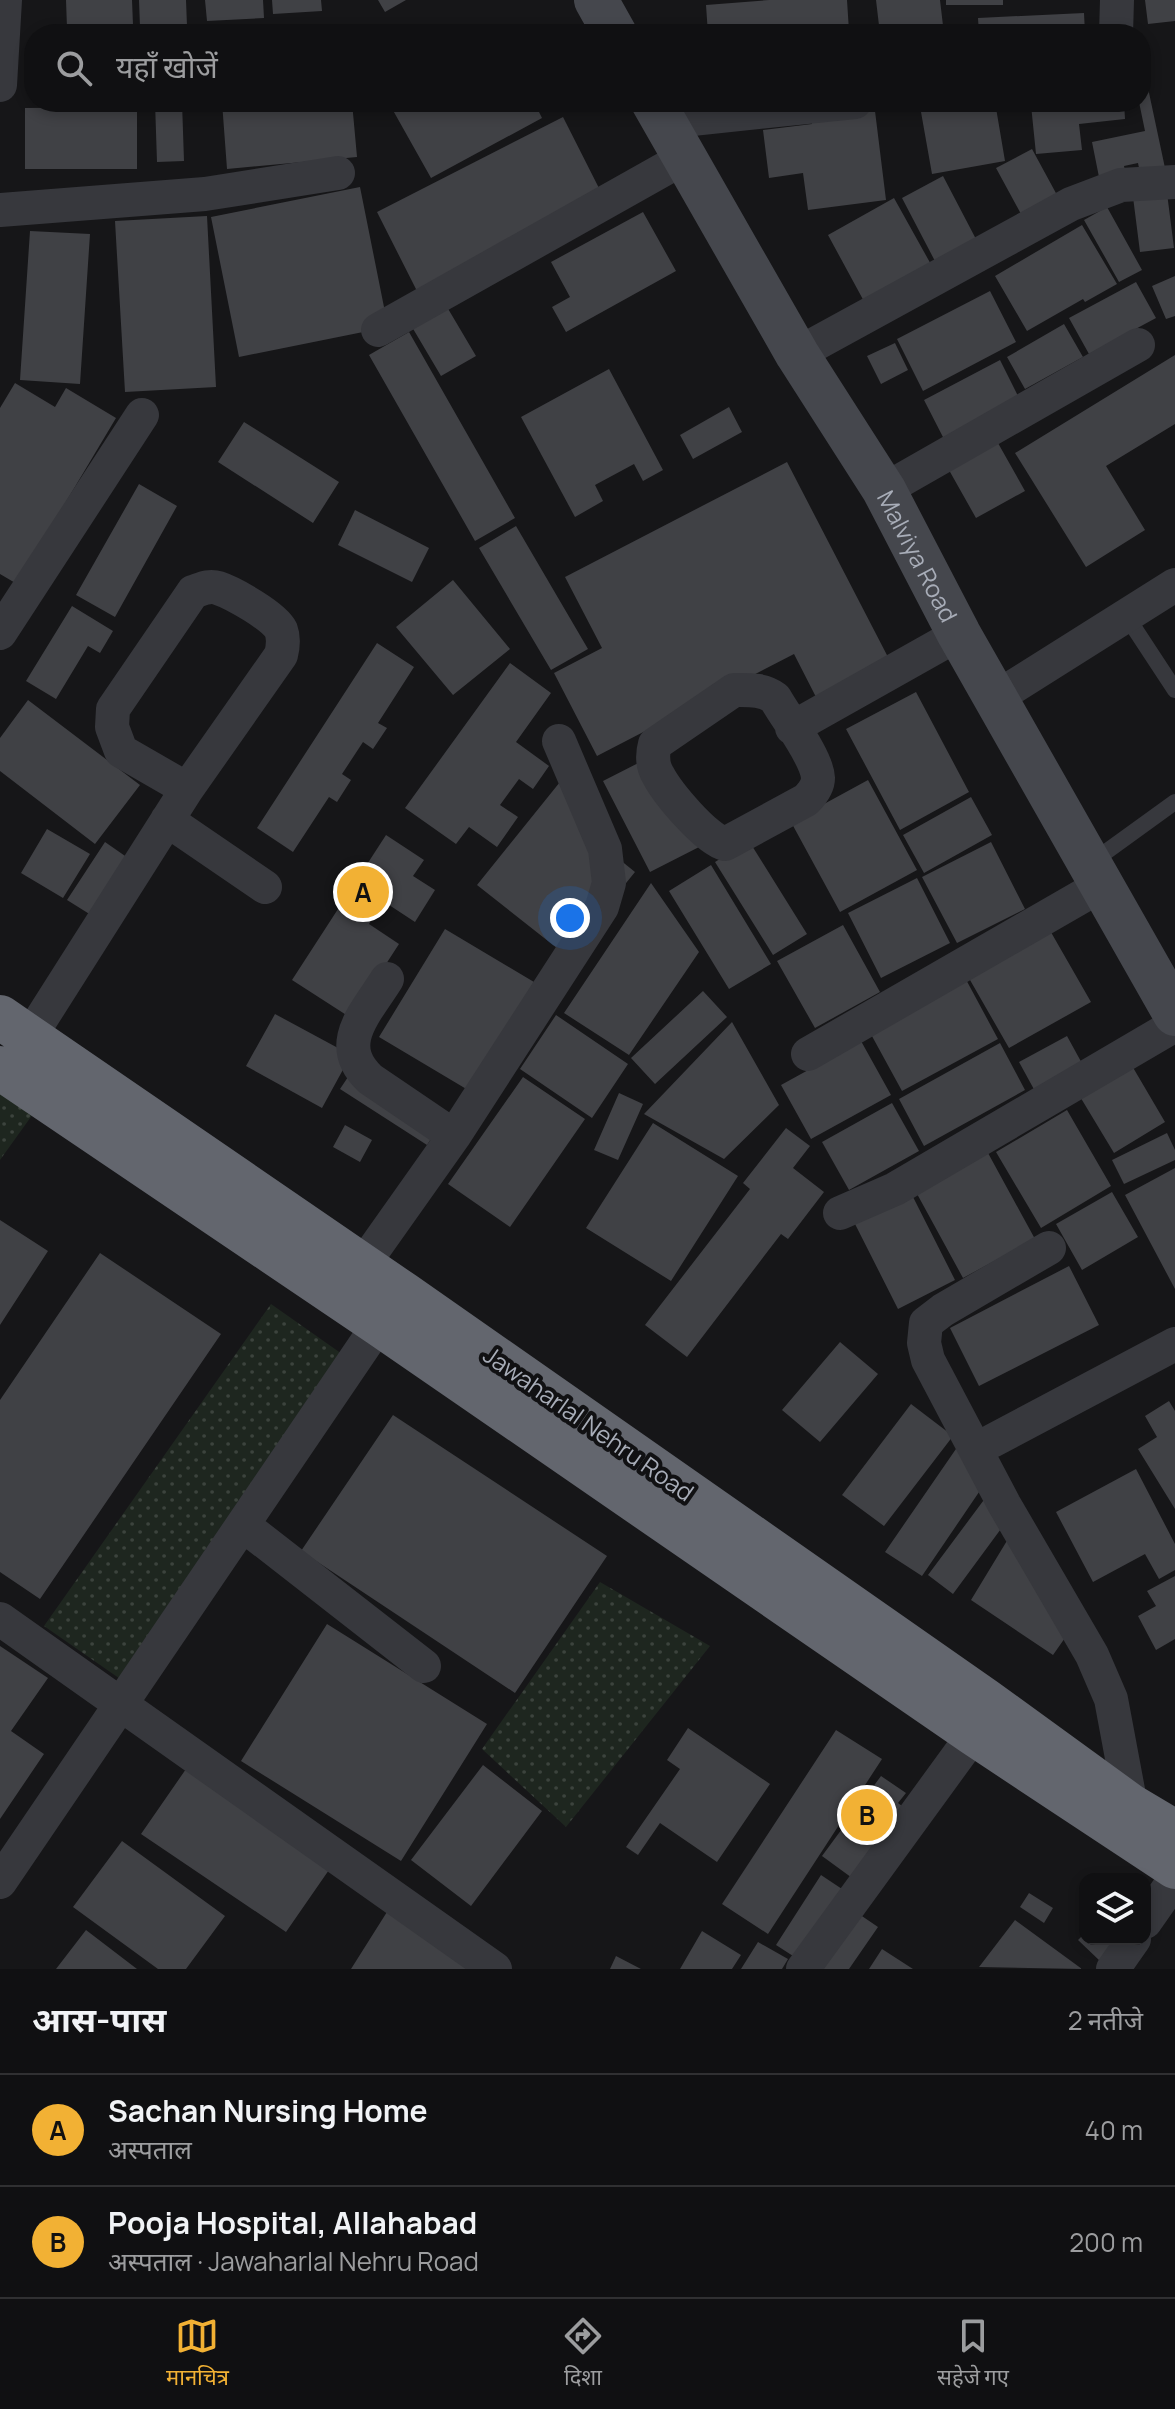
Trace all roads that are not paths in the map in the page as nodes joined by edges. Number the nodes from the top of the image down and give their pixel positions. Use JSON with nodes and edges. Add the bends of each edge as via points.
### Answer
{"nodes":[{"id":1,"x":5,"y":0,"type":"edge"},
{"id":2,"x":596,"y":0,"type":"edge"},
{"id":3,"x":1117,"y":0,"type":"edge"},
{"id":4,"x":609,"y":24,"type":"edge"},
{"id":5,"x":1116,"y":24,"type":"edge"},
{"id":6,"x":0,"y":85,"type":"edge"},
{"id":7,"x":780,"y":112,"type":"edge"},
{"id":8,"x":667,"y":127,"type":"edge"},
{"id":9,"x":338,"y":173,"type":"dead end"},
{"id":10,"x":1175,"y":182,"type":"edge"},
{"id":11,"x":0,"y":210,"type":"edge"},
{"id":12,"x":378,"y":330,"type":"dead end"},
{"id":13,"x":1138,"y":345,"type":"dead end"},
{"id":14,"x":797,"y":354,"type":"junction"},
{"id":15,"x":142,"y":415,"type":"dead end"},
{"id":16,"x":884,"y":490,"type":"junction"},
{"id":17,"x":1175,"y":585,"type":"edge"},
{"id":18,"x":1127,"y":617,"type":"junction"},
{"id":19,"x":1,"y":631,"type":"edge"},
{"id":20,"x":959,"y":634,"type":"junction"},
{"id":21,"x":1175,"y":690,"type":"edge"},
{"id":22,"x":997,"y":697,"type":"junction"},
{"id":23,"x":792,"y":728,"type":"junction"},
{"id":24,"x":559,"y":741,"type":"dead end"},
{"id":25,"x":187,"y":789,"type":"junction"},
{"id":26,"x":1175,"y":802,"type":"edge"},
{"id":27,"x":167,"y":820,"type":"junction"},
{"id":28,"x":1095,"y":874,"type":"junction"},
{"id":29,"x":265,"y":887,"type":"dead end"},
{"id":30,"x":387,"y":979,"type":"dead end"},
{"id":31,"x":1175,"y":1014,"type":"edge"},
{"id":32,"x":1175,"y":1025,"type":"edge"},
{"id":33,"x":10,"y":1041,"type":"edge"},
{"id":34,"x":808,"y":1054,"type":"dead end"},
{"id":35,"x":454,"y":1136,"type":"junction"},
{"id":36,"x":840,"y":1213,"type":"dead end"},
{"id":37,"x":1049,"y":1248,"type":"dead end"},
{"id":38,"x":362,"y":1266,"type":"junction"},
{"id":39,"x":379,"y":1324,"type":"junction"},
{"id":40,"x":1175,"y":1344,"type":"edge"},
{"id":41,"x":992,"y":1441,"type":"dead end"},
{"id":42,"x":243,"y":1525,"type":"junction"},
{"id":43,"x":0,"y":1619,"type":"edge"},
{"id":44,"x":424,"y":1666,"type":"dead end"},
{"id":45,"x":121,"y":1707,"type":"junction"},
{"id":46,"x":974,"y":1734,"type":"junction"},
{"id":47,"x":1131,"y":1806,"type":"junction"},
{"id":48,"x":1175,"y":1832,"type":"edge"},
{"id":49,"x":1175,"y":1867,"type":"edge"},
{"id":50,"x":1175,"y":1879,"type":"edge"},
{"id":51,"x":0,"y":1882,"type":"edge"},
{"id":52,"x":1151,"y":1913,"type":"edge"},
{"id":53,"x":1130,"y":1945,"type":"edge"},
{"id":54,"x":495,"y":1969,"type":"edge"},
{"id":55,"x":803,"y":1969,"type":"edge"},
{"id":56,"x":1113,"y":1969,"type":"edge"}],
"edges":[{"from":1,"to":6,"type":"street"},
{"from":2,"to":4,"type":"street"},
{"from":3,"to":5,"type":"street"},
{"from":7,"to":8,"type":"street"},
{"from":8,"to":12,"type":"street"},
{"from":8,"to":14,"type":"street","name":"Malviya Road"},
{"from":9,"to":11,"type":"street","via":[[205,194]]},
{"from":10,"to":14,"type":"street","via":[[1121,185],[1071,204]]},
{"from":13,"to":16,"type":"street"},
{"from":14,"to":16,"type":"street","name":"Malviya Road"},
{"from":15,"to":19,"type":"street"},
{"from":16,"to":20,"type":"street","name":"Malviya Road"},
{"from":17,"to":18,"type":"street"},
{"from":18,"to":21,"type":"lane"},
{"from":18,"to":22,"type":"street"},
{"from":20,"to":22,"type":"street","name":"Malviya Road"},
{"from":20,"to":23,"type":"street"},
{"from":22,"to":28,"type":"street","name":"Malviya Road"},
{"from":23,"to":23,"type":"street","via":[[813,761],[815,791],[730,843],[704,833],[657,775],[652,757],[655,744],[734,690],[768,693]]},
{"from":24,"to":35,"type":"street","via":[[605,849],[609,883],[602,907]]},
{"from":25,"to":25,"type":"street","via":[[281,655],[280,628],[266,614],[218,588],[193,592],[113,709],[112,727],[121,751]]},
{"from":25,"to":27,"type":"street"},
{"from":26,"to":28,"type":"lane"},
{"from":27,"to":29,"type":"street"},
{"from":27,"to":33,"type":"street"},
{"from":28,"to":31,"type":"street","name":"Malviya Road"},
{"from":28,"to":34,"type":"street"},
{"from":30,"to":35,"type":"street","via":[[352,1036],[353,1054],[370,1079]]},
{"from":32,"to":36,"type":"street","via":[[895,1189]]},
{"from":33,"to":38,"type":"highway","name":"Jawaharlal Nehru Road"},
{"from":33,"to":39,"type":"highway","name":"Jawaharlal Nehru Road"},
{"from":35,"to":38,"type":"street"},
{"from":37,"to":47,"type":"street","via":[[943,1310],[926,1323],[924,1343],[1004,1504],[1092,1655],[1111,1699]]},
{"from":38,"to":47,"type":"highway","name":"Jawaharlal Nehru Road"},
{"from":39,"to":42,"type":"street"},
{"from":39,"to":46,"type":"highway","name":"Jawaharlal Nehru Road"},
{"from":40,"to":41,"type":"street"},
{"from":42,"to":44,"type":"street"},
{"from":42,"to":45,"type":"street"},
{"from":43,"to":45,"type":"street"},
{"from":45,"to":51,"type":"street"},
{"from":45,"to":54,"type":"street"},
{"from":46,"to":49,"type":"highway","name":"Jawaharlal Nehru Road"},
{"from":46,"to":55,"type":"street"},
{"from":47,"to":48,"type":"highway","name":"Jawaharlal Nehru Road"},
{"from":50,"to":52,"type":"street"},
{"from":53,"to":56,"type":"street"}]}
